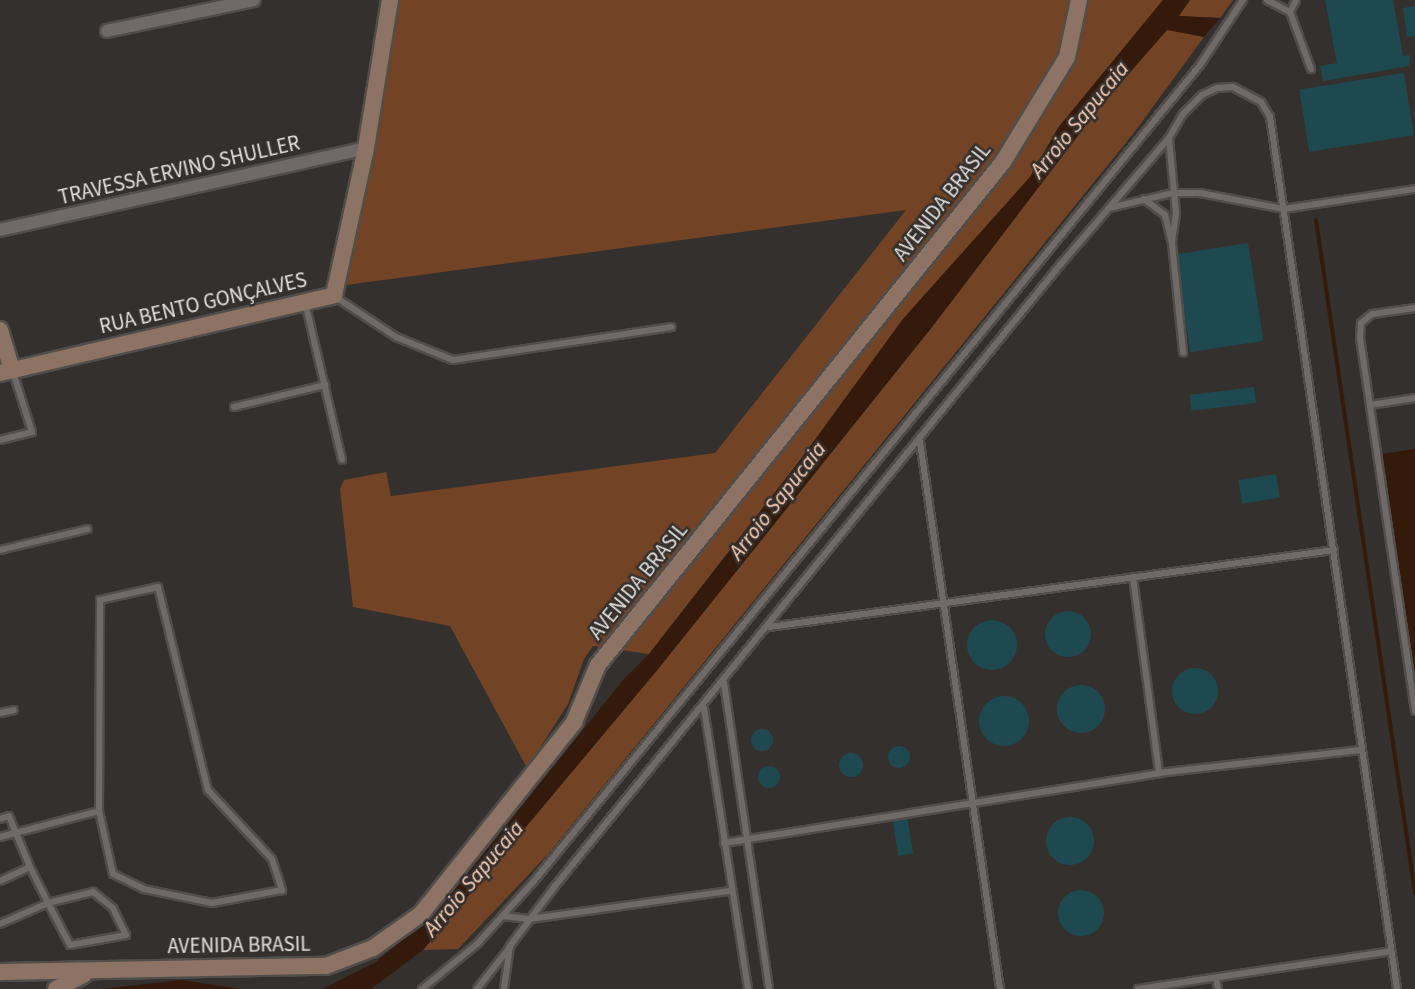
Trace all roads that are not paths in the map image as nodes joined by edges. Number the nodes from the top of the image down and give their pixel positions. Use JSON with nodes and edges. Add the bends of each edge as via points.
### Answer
{"nodes":[{"id":1,"x":254,"y":0,"type":"edge"},
{"id":2,"x":390,"y":0,"type":"edge"},
{"id":3,"x":1079,"y":0,"type":"edge"},
{"id":4,"x":1243,"y":0,"type":"edge"},
{"id":5,"x":1267,"y":0,"type":"edge"},
{"id":6,"x":1296,"y":0,"type":"edge"},
{"id":7,"x":1290,"y":12,"type":"junction"},
{"id":8,"x":107,"y":31,"type":"dead end"},
{"id":9,"x":1311,"y":69,"type":"dead end"},
{"id":10,"x":1169,"y":138,"type":"junction"},
{"id":11,"x":366,"y":148,"type":"junction"},
{"id":12,"x":1415,"y":189,"type":"edge"},
{"id":13,"x":1173,"y":193,"type":"junction"},
{"id":14,"x":1144,"y":199,"type":"junction"},
{"id":15,"x":1108,"y":208,"type":"junction"},
{"id":16,"x":1284,"y":209,"type":"junction"},
{"id":17,"x":0,"y":230,"type":"edge"},
{"id":18,"x":1172,"y":243,"type":"junction"},
{"id":19,"x":334,"y":296,"type":"junction"},
{"id":20,"x":305,"y":302,"type":"junction"},
{"id":21,"x":1415,"y":308,"type":"edge"},
{"id":22,"x":672,"y":327,"type":"dead end"},
{"id":23,"x":0,"y":330,"type":"edge"},
{"id":24,"x":1183,"y":352,"type":"dead end"},
{"id":25,"x":6,"y":372,"type":"edge"},
{"id":26,"x":325,"y":385,"type":"junction"},
{"id":27,"x":1415,"y":398,"type":"edge"},
{"id":28,"x":1370,"y":405,"type":"junction"},
{"id":29,"x":234,"y":407,"type":"dead end"},
{"id":30,"x":0,"y":440,"type":"edge"},
{"id":31,"x":920,"y":442,"type":"junction"},
{"id":32,"x":342,"y":460,"type":"dead end"},
{"id":33,"x":88,"y":529,"type":"dead end"},
{"id":34,"x":0,"y":550,"type":"edge"},
{"id":35,"x":1334,"y":550,"type":"junction"},
{"id":36,"x":1133,"y":577,"type":"junction"},
{"id":37,"x":944,"y":606,"type":"junction"},
{"id":38,"x":769,"y":627,"type":"junction"},
{"id":39,"x":724,"y":683,"type":"junction"},
{"id":40,"x":704,"y":708,"type":"junction"},
{"id":41,"x":14,"y":710,"type":"dead end"},
{"id":42,"x":1415,"y":711,"type":"edge"},
{"id":43,"x":0,"y":713,"type":"edge"},
{"id":44,"x":1362,"y":750,"type":"junction"},
{"id":45,"x":1159,"y":773,"type":"junction"},
{"id":46,"x":974,"y":803,"type":"junction"},
{"id":47,"x":99,"y":811,"type":"junction"},
{"id":48,"x":0,"y":819,"type":"edge"},
{"id":49,"x":14,"y":832,"type":"junction"},
{"id":50,"x":0,"y":837,"type":"edge"},
{"id":51,"x":748,"y":838,"type":"junction"},
{"id":52,"x":724,"y":843,"type":"junction"},
{"id":53,"x":30,"y":867,"type":"junction"},
{"id":54,"x":0,"y":881,"type":"edge"},
{"id":55,"x":730,"y":891,"type":"junction"},
{"id":56,"x":48,"y":903,"type":"junction"},
{"id":57,"x":502,"y":916,"type":"junction"},
{"id":58,"x":530,"y":919,"type":"junction"},
{"id":59,"x":0,"y":924,"type":"edge"},
{"id":60,"x":510,"y":946,"type":"junction"},
{"id":61,"x":1391,"y":951,"type":"junction"},
{"id":62,"x":97,"y":971,"type":"junction"},
{"id":63,"x":0,"y":972,"type":"edge"},
{"id":64,"x":1216,"y":978,"type":"junction"},
{"id":65,"x":61,"y":985,"type":"edge"},
{"id":66,"x":422,"y":989,"type":"edge"},
{"id":67,"x":477,"y":989,"type":"edge"},
{"id":68,"x":504,"y":989,"type":"edge"},
{"id":69,"x":748,"y":989,"type":"edge"},
{"id":70,"x":769,"y":989,"type":"edge"},
{"id":71,"x":1000,"y":989,"type":"edge"},
{"id":72,"x":1138,"y":989,"type":"edge"},
{"id":73,"x":1218,"y":989,"type":"edge"},
{"id":74,"x":1397,"y":989,"type":"edge"}],
"edges":[{"from":1,"to":8,"type":"street"},
{"from":2,"to":11,"type":"main road","name":"RUA BENTO GONÇALVES"},
{"from":3,"to":62,"type":"main road","name":"AVENIDA BRASIL","via":[[1067,57],[1003,162],[598,665],[574,722],[421,914],[373,948],[326,966]]},
{"from":4,"to":57,"type":"lane","via":[[1211,48],[1042,261]]},
{"from":5,"to":7,"type":"lane"},
{"from":6,"to":7,"type":"lane"},
{"from":7,"to":9,"type":"lane"},
{"from":10,"to":13,"type":"lane"},
{"from":10,"to":15,"type":"lane"},
{"from":10,"to":16,"type":"lane","via":[[1202,95],[1217,88],[1245,90],[1261,102],[1270,117]]},
{"from":11,"to":17,"type":"street","name":"TRAVESSA ERVINO SHULLER"},
{"from":11,"to":19,"type":"main road","name":"RUA BENTO GONÇALVES"},
{"from":12,"to":16,"type":"lane"},
{"from":13,"to":14,"type":"lane"},
{"from":13,"to":16,"type":"lane","via":[[1200,193]]},
{"from":13,"to":18,"type":"lane","via":[[1176,231]]},
{"from":14,"to":15,"type":"lane"},
{"from":14,"to":18,"type":"lane","via":[[1165,215]]},
{"from":15,"to":31,"type":"lane"},
{"from":16,"to":35,"type":"lane"},
{"from":18,"to":24,"type":"lane"},
{"from":19,"to":20,"type":"main road","name":"RUA BENTO GONÇALVES"},
{"from":19,"to":22,"type":"lane","via":[[396,337],[453,360]]},
{"from":20,"to":25,"type":"main road","name":"RUA BENTO GONÇALVES"},
{"from":20,"to":26,"type":"lane"},
{"from":21,"to":28,"type":"lane","via":[[1372,314],[1361,323]]},
{"from":23,"to":25,"type":"main road"},
{"from":25,"to":30,"type":"lane","via":[[32,432]]},
{"from":26,"to":29,"type":"lane"},
{"from":26,"to":32,"type":"lane"},
{"from":27,"to":28,"type":"lane"},
{"from":28,"to":42,"type":"lane"},
{"from":31,"to":37,"type":"lane"},
{"from":31,"to":38,"type":"lane"},
{"from":33,"to":34,"type":"lane"},
{"from":35,"to":36,"type":"lane"},
{"from":35,"to":44,"type":"lane"},
{"from":36,"to":37,"type":"lane"},
{"from":36,"to":45,"type":"lane"},
{"from":37,"to":38,"type":"lane"},
{"from":37,"to":46,"type":"lane"},
{"from":38,"to":39,"type":"lane"},
{"from":39,"to":40,"type":"lane"},
{"from":39,"to":51,"type":"lane"},
{"from":40,"to":52,"type":"lane"},
{"from":40,"to":58,"type":"lane"},
{"from":41,"to":43,"type":"lane"},
{"from":44,"to":45,"type":"lane"},
{"from":44,"to":61,"type":"lane"},
{"from":45,"to":46,"type":"lane"},
{"from":46,"to":51,"type":"lane"},
{"from":46,"to":71,"type":"lane"},
{"from":47,"to":47,"type":"lane","via":[[113,874],[144,889],[212,903],[282,890],[272,859],[208,790],[158,587],[100,600]]},
{"from":47,"to":49,"type":"lane"},
{"from":48,"to":49,"type":"lane","via":[[9,816]]},
{"from":49,"to":50,"type":"lane"},
{"from":49,"to":53,"type":"lane"},
{"from":51,"to":52,"type":"lane"},
{"from":51,"to":70,"type":"lane"},
{"from":52,"to":55,"type":"lane"},
{"from":53,"to":54,"type":"lane"},
{"from":53,"to":56,"type":"lane"},
{"from":55,"to":58,"type":"lane"},
{"from":55,"to":69,"type":"lane"},
{"from":56,"to":56,"type":"lane","via":[[93,892],[113,908],[126,935],[70,945]]},
{"from":56,"to":59,"type":"lane"},
{"from":57,"to":58,"type":"lane"},
{"from":57,"to":66,"type":"lane","via":[[477,944]]},
{"from":58,"to":60,"type":"lane"},
{"from":60,"to":67,"type":"lane"},
{"from":60,"to":68,"type":"lane"},
{"from":61,"to":64,"type":"lane"},
{"from":61,"to":74,"type":"lane"},
{"from":62,"to":63,"type":"main road","name":"AVENIDA BRASIL"},
{"from":62,"to":65,"type":"main road","name":"AVENIDA BRASIL"},
{"from":64,"to":72,"type":"lane"},
{"from":64,"to":73,"type":"lane"}]}
